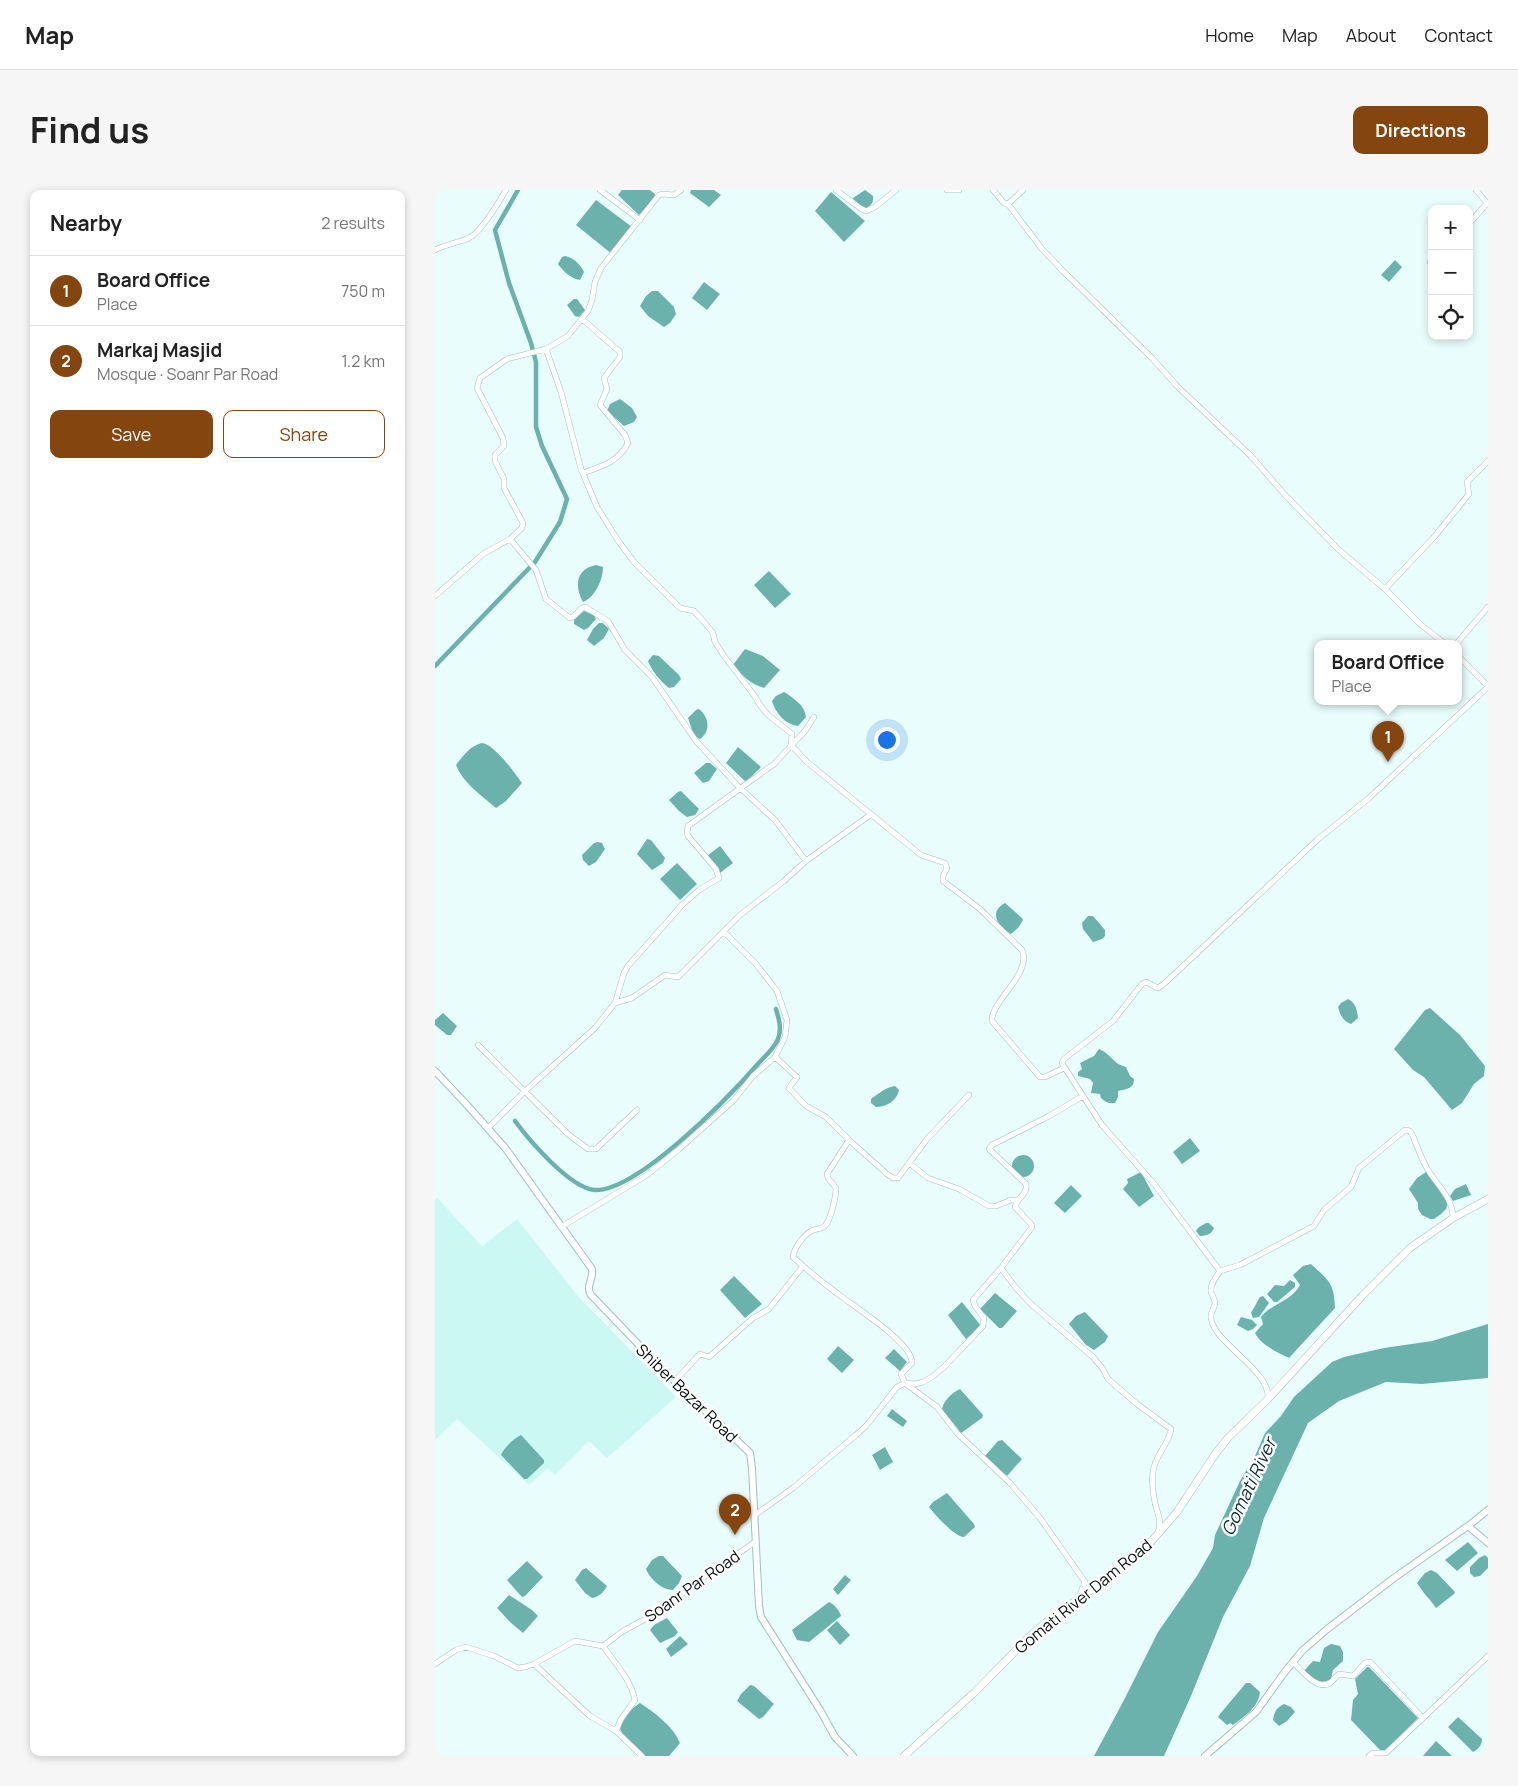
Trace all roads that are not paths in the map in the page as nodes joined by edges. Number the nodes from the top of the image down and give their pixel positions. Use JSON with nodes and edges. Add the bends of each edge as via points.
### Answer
{"nodes":[{"id":1,"x":506,"y":190,"type":"edge"},
{"id":2,"x":601,"y":190,"type":"edge"},
{"id":3,"x":681,"y":190,"type":"edge"},
{"id":4,"x":836,"y":190,"type":"edge"},
{"id":5,"x":896,"y":190,"type":"edge"},
{"id":6,"x":947,"y":190,"type":"edge"},
{"id":7,"x":959,"y":190,"type":"edge"},
{"id":8,"x":993,"y":190,"type":"edge"},
{"id":9,"x":1023,"y":190,"type":"edge"},
{"id":10,"x":1476,"y":190,"type":"edge"},
{"id":11,"x":1487,"y":201,"type":"edge"},
{"id":12,"x":1008,"y":204,"type":"junction"},
{"id":13,"x":1473,"y":219,"type":"edge"},
{"id":14,"x":639,"y":220,"type":"junction"},
{"id":15,"x":435,"y":250,"type":"edge"},
{"id":16,"x":582,"y":319,"type":"junction"},
{"id":17,"x":546,"y":349,"type":"junction"},
{"id":18,"x":1488,"y":461,"type":"edge"},
{"id":19,"x":583,"y":474,"type":"junction"},
{"id":20,"x":510,"y":539,"type":"junction"},
{"id":21,"x":1385,"y":589,"type":"junction"},
{"id":22,"x":435,"y":596,"type":"edge"},
{"id":23,"x":1488,"y":607,"type":"edge"},
{"id":24,"x":1440,"y":640,"type":"edge"},
{"id":25,"x":1460,"y":640,"type":"edge"},
{"id":26,"x":1462,"y":660,"type":"edge"},
{"id":27,"x":1488,"y":686,"type":"edge"},
{"id":28,"x":814,"y":717,"type":"dead end"},
{"id":29,"x":791,"y":745,"type":"junction"},
{"id":30,"x":741,"y":788,"type":"junction"},
{"id":31,"x":870,"y":815,"type":"junction"},
{"id":32,"x":806,"y":861,"type":"junction"},
{"id":33,"x":724,"y":932,"type":"junction"},
{"id":34,"x":615,"y":1002,"type":"junction"},
{"id":35,"x":478,"y":1045,"type":"dead end"},
{"id":36,"x":775,"y":1056,"type":"junction"},
{"id":37,"x":1064,"y":1068,"type":"junction"},
{"id":38,"x":435,"y":1071,"type":"edge"},
{"id":39,"x":524,"y":1092,"type":"junction"},
{"id":40,"x":969,"y":1095,"type":"dead end"},
{"id":41,"x":1083,"y":1096,"type":"junction"},
{"id":42,"x":637,"y":1110,"type":"dead end"},
{"id":43,"x":488,"y":1128,"type":"junction"},
{"id":44,"x":849,"y":1140,"type":"junction"},
{"id":45,"x":909,"y":1163,"type":"junction"},
{"id":46,"x":1488,"y":1199,"type":"edge"},
{"id":47,"x":1018,"y":1200,"type":"junction"},
{"id":48,"x":1453,"y":1218,"type":"junction"},
{"id":49,"x":561,"y":1227,"type":"junction"},
{"id":50,"x":803,"y":1266,"type":"junction"},
{"id":51,"x":1001,"y":1268,"type":"junction"},
{"id":52,"x":1220,"y":1271,"type":"junction"},
{"id":53,"x":675,"y":1381,"type":"junction"},
{"id":54,"x":905,"y":1382,"type":"junction"},
{"id":55,"x":1268,"y":1399,"type":"junction"},
{"id":56,"x":1488,"y":1510,"type":"edge"},
{"id":57,"x":755,"y":1515,"type":"junction"},
{"id":58,"x":1468,"y":1526,"type":"junction"},
{"id":59,"x":1158,"y":1535,"type":"junction"},
{"id":60,"x":755,"y":1542,"type":"junction"},
{"id":61,"x":1488,"y":1543,"type":"edge"},
{"id":62,"x":1076,"y":1601,"type":"junction"},
{"id":63,"x":603,"y":1646,"type":"junction"},
{"id":64,"x":1488,"y":1656,"type":"edge"},
{"id":65,"x":1293,"y":1662,"type":"junction"},
{"id":66,"x":435,"y":1664,"type":"edge"},
{"id":67,"x":534,"y":1664,"type":"junction"},
{"id":68,"x":1423,"y":1718,"type":"junction"},
{"id":69,"x":616,"y":1731,"type":"junction"},
{"id":70,"x":642,"y":1756,"type":"edge"},
{"id":71,"x":853,"y":1756,"type":"edge"},
{"id":72,"x":904,"y":1756,"type":"edge"},
{"id":73,"x":1205,"y":1756,"type":"edge"},
{"id":74,"x":1369,"y":1756,"type":"edge"}],
"edges":[{"from":1,"to":15,"type":"street","via":[[472,236]]},
{"from":2,"to":14,"type":"street"},
{"from":3,"to":14,"type":"street","via":[[674,195],[662,194]]},
{"from":4,"to":5,"type":"street","via":[[866,211]]},
{"from":6,"to":7,"type":"street"},
{"from":8,"to":12,"type":"street"},
{"from":9,"to":12,"type":"street"},
{"from":10,"to":11,"type":"street"},
{"from":11,"to":13,"type":"street"},
{"from":12,"to":21,"type":"street","via":[[1063,271],[1251,456],[1339,550]]},
{"from":14,"to":16,"type":"street","via":[[601,268],[593,300]]},
{"from":16,"to":17,"type":"street","via":[[568,336]]},
{"from":16,"to":19,"type":"street","via":[[620,352],[620,357],[604,378],[607,391],[600,406],[625,435],[628,444],[612,461]]},
{"from":17,"to":19,"type":"street"},
{"from":17,"to":20,"type":"street","via":[[507,359],[480,378],[477,388],[503,438],[503,446],[495,455],[495,461],[502,472],[504,488],[523,523],[523,528]]},
{"from":18,"to":21,"type":"street","via":[[1467,482],[1469,494]]},
{"from":19,"to":29,"type":"street","via":[[597,507],[634,562],[680,608],[694,612],[705,623],[724,656],[760,705],[792,734]]},
{"from":20,"to":22,"type":"street","via":[[483,554]]},
{"from":20,"to":30,"type":"street","via":[[536,570],[545,600],[571,618],[585,607],[608,621],[625,650],[651,677],[696,740]]},
{"from":21,"to":24,"type":"street"},
{"from":23,"to":25,"type":"street"},
{"from":26,"to":27,"type":"street"},
{"from":27,"to":37,"type":"street","via":[[1165,983],[1156,988],[1146,982],[1142,984],[1113,1021],[1064,1059]]},
{"from":28,"to":29,"type":"street"},
{"from":29,"to":30,"type":"street","via":[[774,764]]},
{"from":29,"to":31,"type":"street"},
{"from":30,"to":32,"type":"street","via":[[775,820]]},
{"from":30,"to":34,"type":"street","via":[[687,829],[688,836],[716,869],[719,878],[682,905],[628,966]]},
{"from":31,"to":32,"type":"street"},
{"from":31,"to":37,"type":"street","via":[[927,859],[945,863],[947,868],[943,881],[980,909],[1022,950],[1024,960],[1012,987],[994,1010],[992,1021],[1040,1077]]},
{"from":32,"to":33,"type":"street"},
{"from":33,"to":34,"type":"street","via":[[678,977],[665,975],[631,998]]},
{"from":33,"to":36,"type":"street","via":[[777,991],[787,1020],[785,1037]]},
{"from":34,"to":39,"type":"street","via":[[595,1028]]},
{"from":35,"to":39,"type":"street"},
{"from":36,"to":44,"type":"street","via":[[797,1077],[789,1088]]},
{"from":36,"to":49,"type":"street","via":[[733,1101],[647,1175]]},
{"from":37,"to":41,"type":"street"},
{"from":38,"to":43,"type":"street","name":"Shiber Bazar Road"},
{"from":39,"to":42,"type":"street","via":[[569,1135],[592,1150]]},
{"from":39,"to":43,"type":"street"},
{"from":40,"to":45,"type":"street"},
{"from":41,"to":47,"type":"street","via":[[990,1147],[990,1152],[1026,1184],[1027,1188]]},
{"from":41,"to":52,"type":"street","via":[[1102,1125],[1155,1185]]},
{"from":43,"to":49,"type":"street","name":"Shiber Bazar Road"},
{"from":44,"to":45,"type":"street","via":[[893,1178],[899,1178]]},
{"from":44,"to":50,"type":"street","via":[[827,1174],[836,1188],[828,1221],[822,1228],[811,1230],[793,1253]]},
{"from":45,"to":47,"type":"street","via":[[928,1178],[959,1189],[989,1206]]},
{"from":46,"to":48,"type":"main road","name":"Gomati River Dam Road"},
{"from":47,"to":51,"type":"street","via":[[1016,1210],[1032,1227]]},
{"from":48,"to":52,"type":"street","via":[[1452,1207],[1428,1170],[1413,1134],[1405,1130],[1359,1168],[1351,1187],[1324,1210],[1314,1226],[1240,1266]]},
{"from":48,"to":55,"type":"main road","name":"Gomati River Dam Road","via":[[1410,1248]]},
{"from":49,"to":53,"type":"street","name":"Shiber Bazar Road","via":[[592,1269],[588,1287],[591,1295]]},
{"from":50,"to":53,"type":"street","via":[[769,1309],[753,1318],[709,1357],[700,1354]]},
{"from":50,"to":54,"type":"street","via":[[890,1332],[911,1355],[912,1363],[901,1374]]},
{"from":51,"to":54,"type":"street","via":[[973,1300],[984,1318],[983,1326],[931,1377],[915,1384]]},
{"from":51,"to":59,"type":"street","via":[[1031,1304],[1093,1357],[1108,1379],[1171,1429],[1153,1472],[1155,1502],[1160,1516]]},
{"from":52,"to":55,"type":"street","via":[[1211,1286],[1215,1304],[1211,1320],[1267,1386]]},
{"from":53,"to":57,"type":"street","name":"Shiber Bazar Road","via":[[750,1453]]},
{"from":54,"to":57,"type":"street","via":[[856,1435]]},
{"from":54,"to":62,"type":"street","via":[[937,1407],[957,1433],[1010,1483],[1040,1518],[1085,1582]]},
{"from":55,"to":59,"type":"main road","name":"Gomati River Dam Road","via":[[1228,1438]]},
{"from":56,"to":58,"type":"street"},
{"from":57,"to":60,"type":"street","name":"Shiber Bazar Road"},
{"from":58,"to":61,"type":"street"},
{"from":58,"to":65,"type":"street","via":[[1326,1630]]},
{"from":59,"to":62,"type":"main road","name":"Gomati River Dam Road","via":[[1114,1574]]},
{"from":60,"to":63,"type":"street","name":"Soanr Par Road","via":[[664,1608],[623,1630]]},
{"from":60,"to":71,"type":"street","name":"Shiber Bazar Road","via":[[763,1622],[835,1737]]},
{"from":62,"to":72,"type":"main road","name":"Gomati River Dam Road","via":[[1028,1638],[975,1692]]},
{"from":63,"to":67,"type":"street","via":[[575,1640]]},
{"from":63,"to":69,"type":"street","via":[[625,1676],[635,1700]]},
{"from":64,"to":68,"type":"street"},
{"from":65,"to":68,"type":"street","via":[[1315,1682],[1329,1684],[1339,1674],[1353,1676],[1369,1662]]},
{"from":65,"to":73,"type":"street","via":[[1256,1712]]},
{"from":66,"to":67,"type":"street","via":[[466,1647],[518,1668]]},
{"from":67,"to":69,"type":"street","via":[[590,1716]]},
{"from":68,"to":74,"type":"street","via":[[1386,1753]]},
{"from":69,"to":70,"type":"street"}]}
